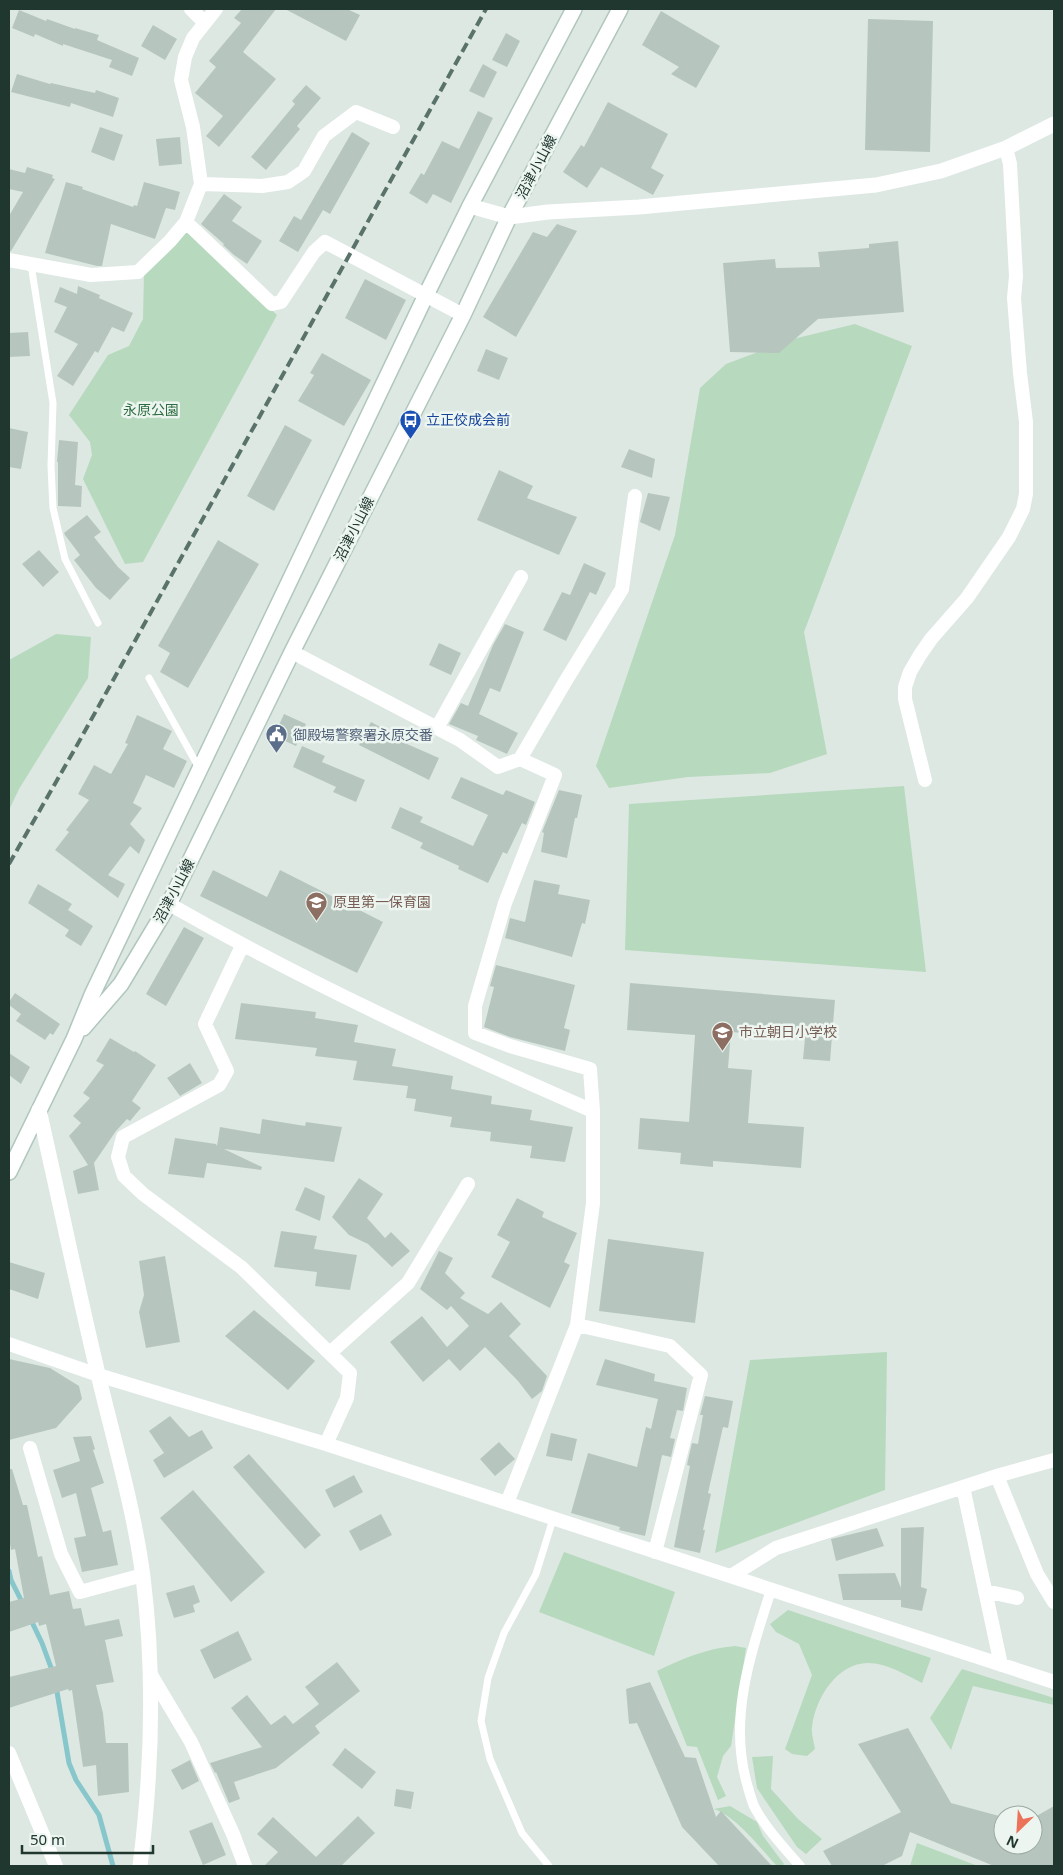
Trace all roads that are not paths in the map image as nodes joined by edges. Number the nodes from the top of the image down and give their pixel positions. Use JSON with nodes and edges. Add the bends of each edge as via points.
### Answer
{"nodes":[{"id":1,"x":191,"y":9,"type":"edge"},
{"id":2,"x":216,"y":9,"type":"edge"},
{"id":3,"x":574,"y":9,"type":"edge"},
{"id":4,"x":620,"y":9,"type":"edge"},
{"id":5,"x":204,"y":22,"type":"junction"},
{"id":6,"x":1054,"y":124,"type":"edge"},
{"id":7,"x":393,"y":127,"type":"dead end"},
{"id":8,"x":1006,"y":148,"type":"junction"},
{"id":9,"x":201,"y":184,"type":"junction"},
{"id":10,"x":470,"y":206,"type":"junction"},
{"id":11,"x":509,"y":216,"type":"junction"},
{"id":12,"x":186,"y":222,"type":"junction"},
{"id":13,"x":9,"y":260,"type":"edge"},
{"id":14,"x":31,"y":264,"type":"junction"},
{"id":15,"x":426,"y":295,"type":"junction"},
{"id":16,"x":463,"y":315,"type":"junction"},
{"id":17,"x":635,"y":496,"type":"dead end"},
{"id":18,"x":521,"y":577,"type":"dead end"},
{"id":19,"x":98,"y":623,"type":"dead end"},
{"id":20,"x":292,"y":652,"type":"junction"},
{"id":21,"x":149,"y":678,"type":"dead end"},
{"id":22,"x":437,"y":728,"type":"junction"},
{"id":23,"x":520,"y":759,"type":"junction"},
{"id":24,"x":200,"y":770,"type":"junction"},
{"id":25,"x":925,"y":780,"type":"dead end"},
{"id":26,"x":169,"y":904,"type":"junction"},
{"id":27,"x":242,"y":946,"type":"junction"},
{"id":28,"x":74,"y":1039,"type":"junction"},
{"id":29,"x":39,"y":1110,"type":"junction"},
{"id":30,"x":593,"y":1111,"type":"junction"},
{"id":31,"x":9,"y":1172,"type":"edge"},
{"id":32,"x":468,"y":1184,"type":"dead end"},
{"id":33,"x":578,"y":1325,"type":"junction"},
{"id":34,"x":9,"y":1344,"type":"edge"},
{"id":35,"x":331,"y":1352,"type":"junction"},
{"id":36,"x":98,"y":1375,"type":"junction"},
{"id":37,"x":326,"y":1444,"type":"junction"},
{"id":38,"x":30,"y":1448,"type":"dead end"},
{"id":39,"x":1054,"y":1460,"type":"edge"},
{"id":40,"x":998,"y":1476,"type":"junction"},
{"id":41,"x":963,"y":1488,"type":"junction"},
{"id":42,"x":507,"y":1503,"type":"junction"},
{"id":43,"x":553,"y":1519,"type":"junction"},
{"id":44,"x":655,"y":1552,"type":"junction"},
{"id":45,"x":143,"y":1575,"type":"junction"},
{"id":46,"x":731,"y":1576,"type":"junction"},
{"id":47,"x":771,"y":1590,"type":"junction"},
{"id":48,"x":985,"y":1591,"type":"junction"},
{"id":49,"x":1017,"y":1598,"type":"dead end"},
{"id":50,"x":1054,"y":1602,"type":"edge"},
{"id":51,"x":1002,"y":1665,"type":"junction"},
{"id":52,"x":150,"y":1673,"type":"junction"},
{"id":53,"x":1054,"y":1682,"type":"edge"},
{"id":54,"x":9,"y":1752,"type":"edge"},
{"id":55,"x":56,"y":1866,"type":"edge"},
{"id":56,"x":140,"y":1866,"type":"edge"},
{"id":57,"x":245,"y":1866,"type":"edge"},
{"id":58,"x":549,"y":1866,"type":"edge"},
{"id":59,"x":800,"y":1866,"type":"edge"}],
"edges":[{"from":1,"to":5,"type":"street"},
{"from":2,"to":5,"type":"street"},
{"from":3,"to":10,"type":"main road","name":"沼津小山線"},
{"from":4,"to":11,"type":"main road","name":"沼津小山線"},
{"from":5,"to":9,"type":"street","via":[[185,57],[181,80],[193,127]]},
{"from":6,"to":8,"type":"main road"},
{"from":7,"to":9,"type":"street","via":[[356,112],[324,136],[304,171],[288,182],[262,186]]},
{"from":8,"to":11,"type":"main road","via":[[941,171],[876,185]]},
{"from":8,"to":25,"type":"street","via":[[1011,182],[1016,276],[1014,298],[1026,422],[1026,494],[1023,509],[1010,536],[910,672],[905,699]]},
{"from":9,"to":12,"type":"street"},
{"from":10,"to":11,"type":"main road"},
{"from":10,"to":15,"type":"main road","name":"沼津小山線"},
{"from":11,"to":16,"type":"main road","name":"沼津小山線"},
{"from":12,"to":14,"type":"street","via":[[138,272],[91,275]]},
{"from":12,"to":15,"type":"street","via":[[272,304],[281,302],[324,242]]},
{"from":13,"to":14,"type":"street"},
{"from":14,"to":19,"type":"lane","via":[[53,403],[53,508],[65,559]]},
{"from":15,"to":16,"type":"street"},
{"from":15,"to":24,"type":"main road","name":"沼津小山線"},
{"from":16,"to":20,"type":"main road","name":"沼津小山線"},
{"from":17,"to":23,"type":"street","via":[[622,589]]},
{"from":18,"to":22,"type":"street"},
{"from":20,"to":22,"type":"street"},
{"from":20,"to":26,"type":"main road","name":"沼津小山線"},
{"from":21,"to":24,"type":"lane"},
{"from":22,"to":23,"type":"street","via":[[498,767]]},
{"from":23,"to":30,"type":"street","via":[[555,775],[505,903],[475,1006],[475,1033],[590,1069]]},
{"from":24,"to":28,"type":"main road","name":"沼津小山線"},
{"from":26,"to":27,"type":"street"},
{"from":26,"to":28,"type":"main road","name":"沼津小山線","via":[[121,984]]},
{"from":27,"to":30,"type":"street","via":[[449,1048]]},
{"from":27,"to":35,"type":"street","via":[[205,1024],[227,1071],[219,1085],[123,1136],[118,1157],[124,1176],[143,1194],[241,1267]]},
{"from":28,"to":29,"type":"main road","name":"沼津小山線"},
{"from":29,"to":31,"type":"main road","name":"沼津小山線"},
{"from":29,"to":36,"type":"main road"},
{"from":30,"to":33,"type":"street","via":[[593,1203]]},
{"from":32,"to":35,"type":"street","via":[[408,1283]]},
{"from":33,"to":42,"type":"street"},
{"from":33,"to":44,"type":"street","via":[[670,1346],[701,1375]]},
{"from":34,"to":36,"type":"street"},
{"from":35,"to":37,"type":"street","via":[[350,1373],[347,1398]]},
{"from":36,"to":37,"type":"street"},
{"from":36,"to":45,"type":"main road","via":[[129,1497]]},
{"from":37,"to":42,"type":"street"},
{"from":38,"to":45,"type":"street","via":[[61,1554],[80,1592]]},
{"from":39,"to":40,"type":"street"},
{"from":40,"to":41,"type":"street"},
{"from":40,"to":50,"type":"street","via":[[1037,1574]]},
{"from":41,"to":46,"type":"street","via":[[776,1548]]},
{"from":41,"to":48,"type":"street"},
{"from":42,"to":43,"type":"street"},
{"from":43,"to":44,"type":"street"},
{"from":43,"to":58,"type":"lane","via":[[536,1574],[504,1633],[488,1678],[482,1721],[490,1759],[522,1833]]},
{"from":44,"to":46,"type":"street"},
{"from":45,"to":52,"type":"main road"},
{"from":46,"to":47,"type":"street"},
{"from":47,"to":51,"type":"street"},
{"from":47,"to":59,"type":"street","via":[[748,1666],[741,1699],[739,1734],[743,1770],[754,1806]]},
{"from":48,"to":49,"type":"street"},
{"from":48,"to":51,"type":"street"},
{"from":51,"to":53,"type":"street"},
{"from":52,"to":56,"type":"main road","via":[[147,1812]]},
{"from":52,"to":57,"type":"street","via":[[191,1742]]},
{"from":54,"to":55,"type":"street"}]}
